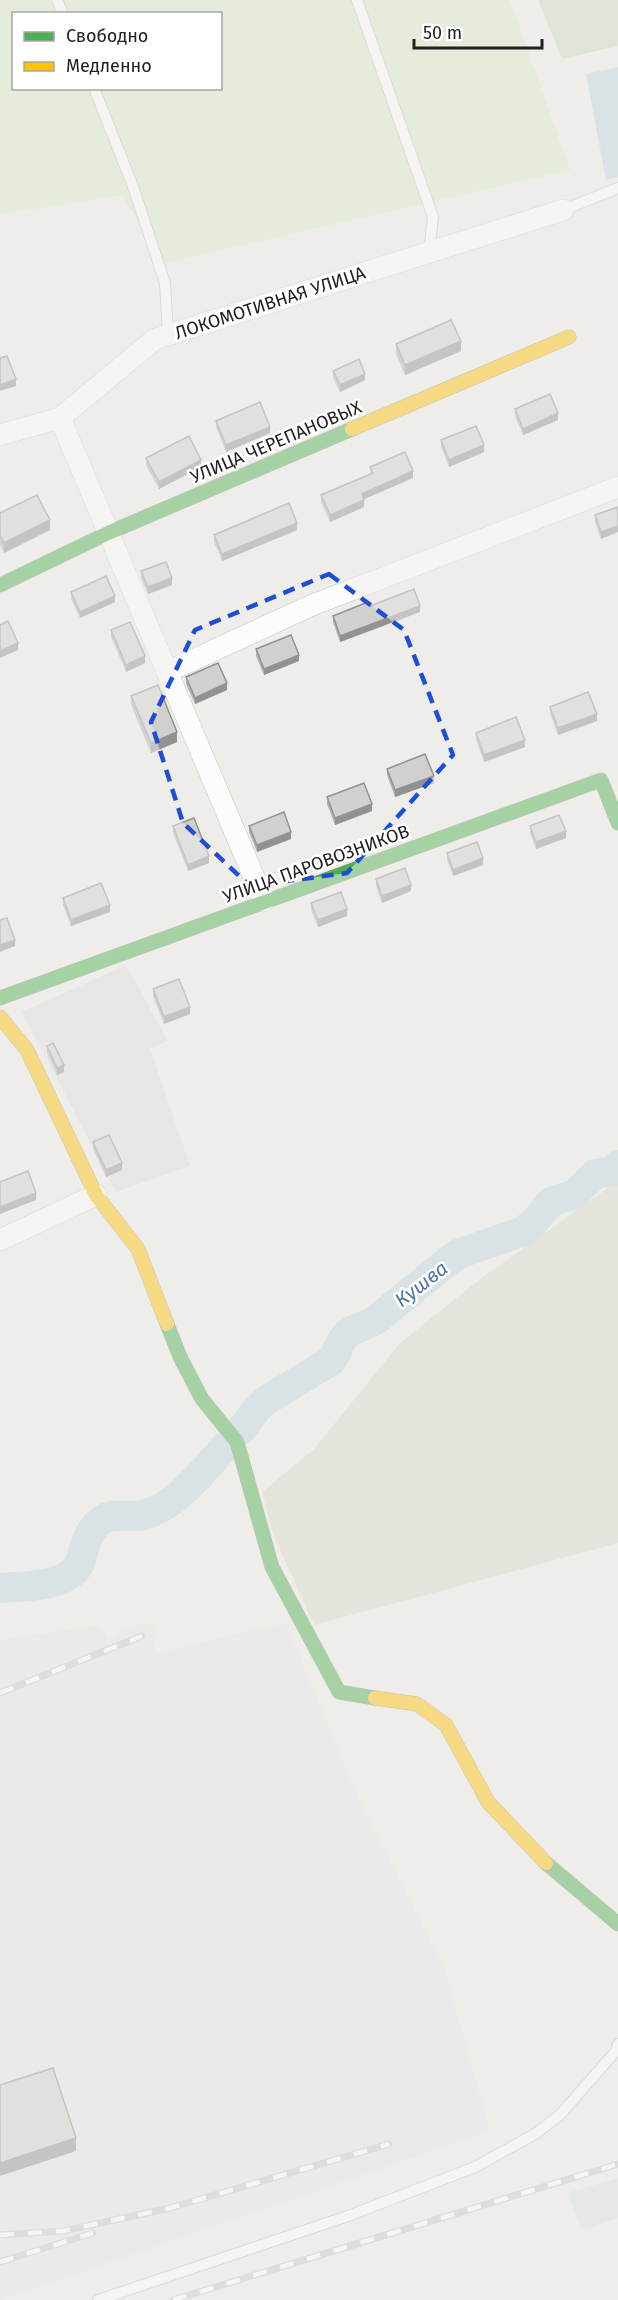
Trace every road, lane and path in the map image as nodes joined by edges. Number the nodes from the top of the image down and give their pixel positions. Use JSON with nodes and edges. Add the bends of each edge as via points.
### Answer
{"nodes":[{"id":1,"x":357,"y":0,"type":"edge"},
{"id":2,"x":95,"y":90,"type":"edge"},
{"id":3,"x":618,"y":188,"type":"edge"},
{"id":4,"x":563,"y":210,"type":"joint"},
{"id":5,"x":429,"y":252,"type":"junction"},
{"id":6,"x":168,"y":335,"type":"junction"},
{"id":7,"x":569,"y":337,"type":"dead end"},
{"id":8,"x":60,"y":418,"type":"junction"},
{"id":9,"x":0,"y":435,"type":"edge"},
{"id":10,"x":618,"y":487,"type":"edge"},
{"id":11,"x":108,"y":533,"type":"junction"},
{"id":12,"x":0,"y":585,"type":"edge"},
{"id":13,"x":167,"y":672,"type":"junction"},
{"id":14,"x":618,"y":823,"type":"edge"},
{"id":15,"x":264,"y":901,"type":"junction"},
{"id":16,"x":0,"y":998,"type":"edge"},
{"id":17,"x":0,"y":1017,"type":"edge"},
{"id":18,"x":96,"y":1195,"type":"junction"},
{"id":19,"x":0,"y":1240,"type":"edge"},
{"id":20,"x":618,"y":1924,"type":"edge"},
{"id":21,"x":618,"y":2044,"type":"edge"},
{"id":22,"x":98,"y":2300,"type":"edge"}],
"edges":[{"from":1,"to":5,"type":"lane","via":[[433,217]]},
{"from":2,"to":6,"type":"lane","via":[[134,189],[165,283]]},
{"from":3,"to":4,"type":"lane"},
{"from":4,"to":5,"type":"street","name":"ЛОКОМОТИВНАЯ УЛИЦА"},
{"from":5,"to":6,"type":"street","name":"ЛОКОМОТИВНАЯ УЛИЦА"},
{"from":6,"to":8,"type":"street","name":"ЛОКОМОТИВНАЯ УЛИЦА","via":[[156,339]]},
{"from":7,"to":11,"type":"street","name":"УЛИЦА ЧЕРЕПАНОВЫХ"},
{"from":8,"to":9,"type":"street","name":"ЛОКОМОТИВНАЯ УЛИЦА"},
{"from":8,"to":11,"type":"street"},
{"from":10,"to":13,"type":"street","via":[[310,606]]},
{"from":11,"to":12,"type":"street","name":"УЛИЦА ЧЕРЕПАНОВЫХ"},
{"from":11,"to":13,"type":"street"},
{"from":13,"to":15,"type":"street"},
{"from":14,"to":15,"type":"street","name":"УЛИЦА ПАРОВОЗНИКОВ","via":[[601,780]]},
{"from":15,"to":16,"type":"street","name":"УЛИЦА ПАРОВОЗНИКОВ"},
{"from":17,"to":18,"type":"street","via":[[27,1050]]},
{"from":18,"to":19,"type":"street"},
{"from":18,"to":20,"type":"street","via":[[138,1249],[181,1359],[202,1399],[237,1442],[272,1567],[339,1692],[417,1704],[446,1725],[488,1802],[538,1856]]},
{"from":21,"to":22,"type":"lane","via":[[559,2116],[475,2167],[348,2216]]}]}
